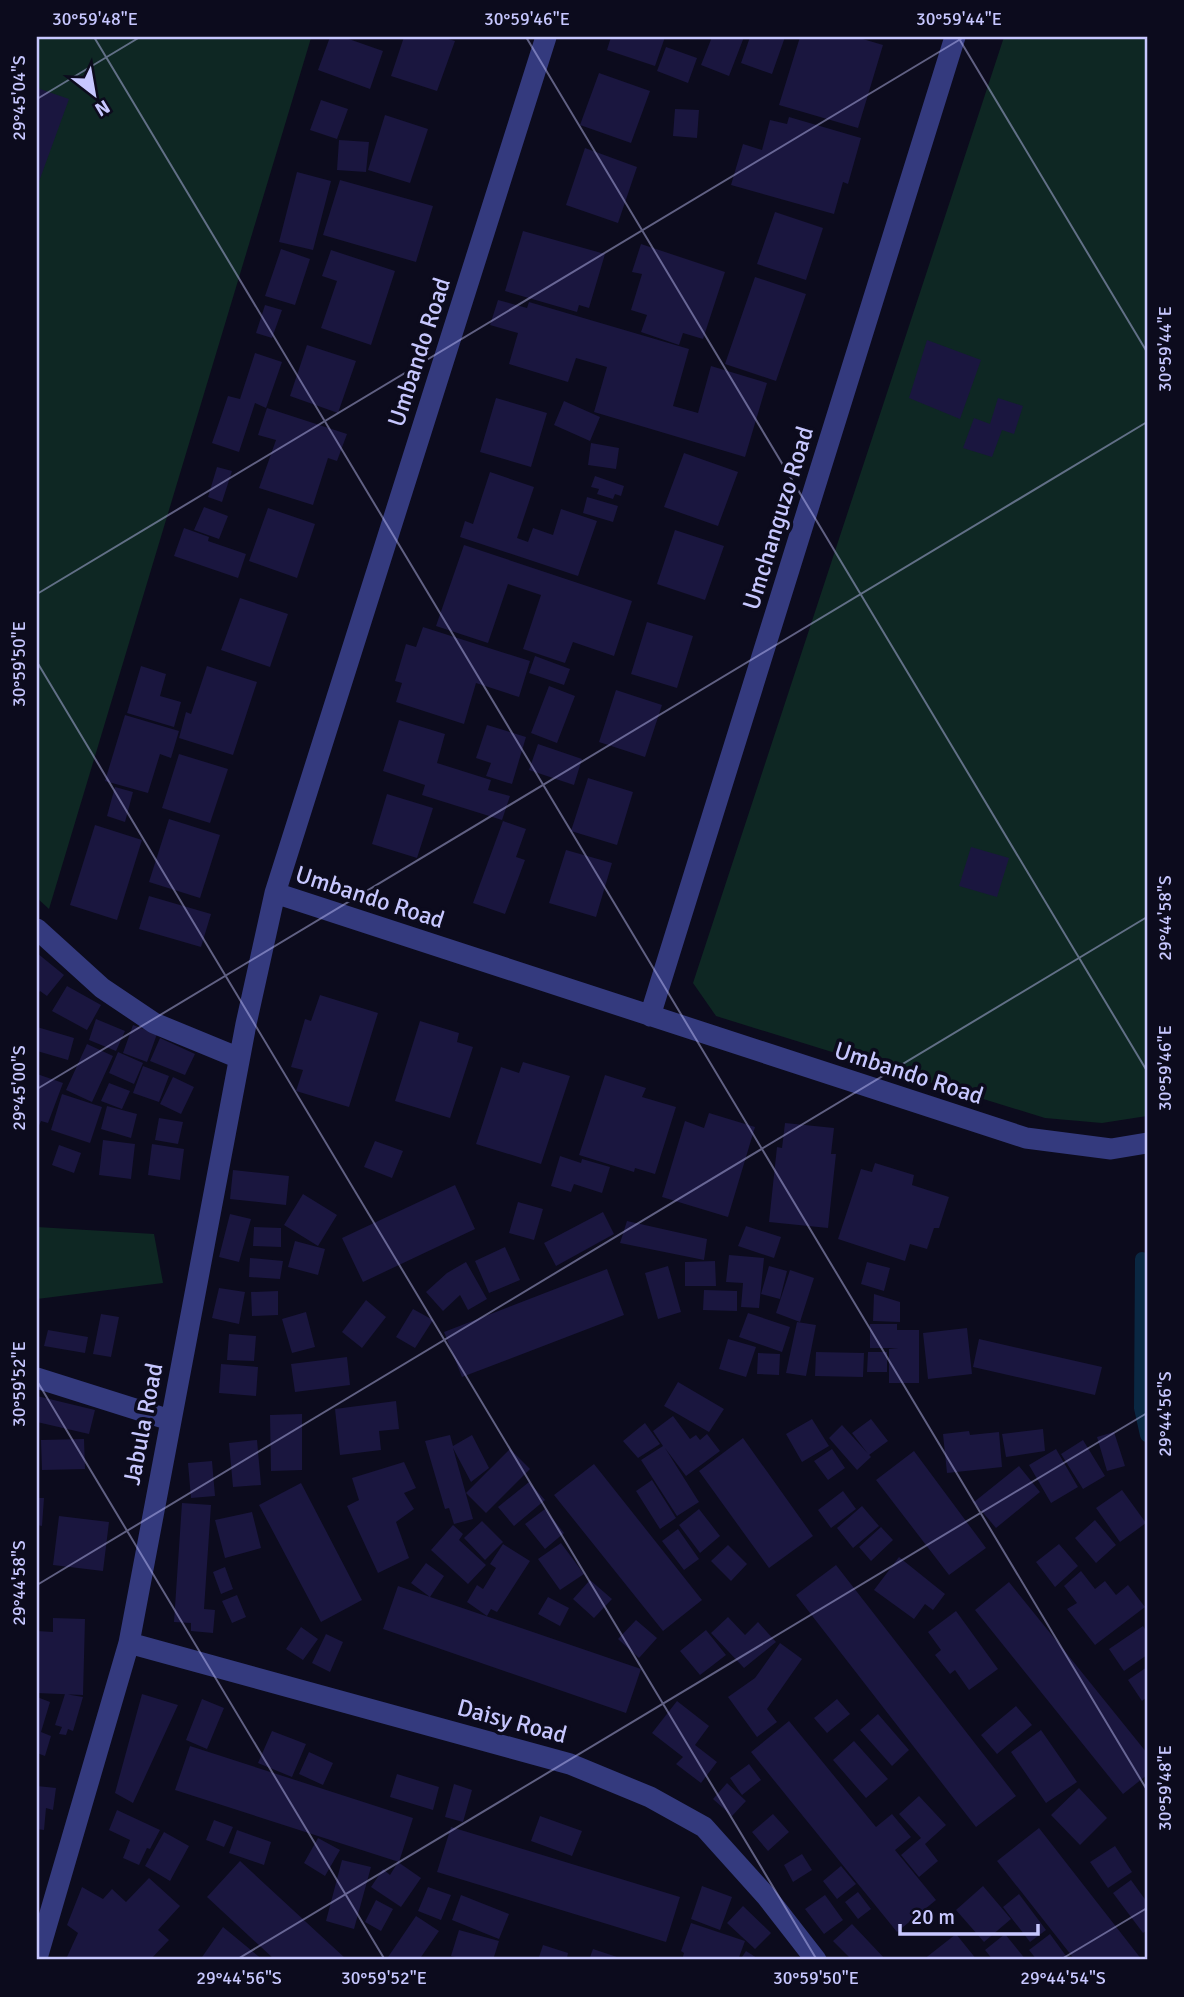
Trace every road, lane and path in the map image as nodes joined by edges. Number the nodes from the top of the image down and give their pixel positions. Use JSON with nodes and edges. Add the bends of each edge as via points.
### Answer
{"nodes":[{"id":1,"x":546,"y":37,"type":"edge"},
{"id":2,"x":955,"y":37,"type":"edge"},
{"id":3,"x":275,"y":893,"type":"junction"},
{"id":4,"x":37,"y":929,"type":"edge"},
{"id":5,"x":650,"y":1016,"type":"junction"},
{"id":6,"x":239,"y":1058,"type":"junction"},
{"id":7,"x":1147,"y":1143,"type":"edge"},
{"id":8,"x":37,"y":1378,"type":"edge"},
{"id":9,"x":170,"y":1420,"type":"junction"},
{"id":10,"x":129,"y":1643,"type":"junction"},
{"id":11,"x":37,"y":1958,"type":"edge"},
{"id":12,"x":816,"y":1960,"type":"edge"}],
"edges":[{"from":1,"to":3,"type":"street","name":"Umbando Road"},
{"from":2,"to":5,"type":"street","name":"Umchanguzo Road"},
{"from":3,"to":5,"type":"street","name":"Umbando Road"},
{"from":3,"to":6,"type":"street","name":"Jabula Road"},
{"from":4,"to":6,"type":"street","via":[[102,988],[154,1023]]},
{"from":5,"to":7,"type":"street","name":"Umbando Road","via":[[1026,1139],[1111,1149]]},
{"from":6,"to":9,"type":"street","name":"Jabula Road"},
{"from":8,"to":9,"type":"street"},
{"from":9,"to":10,"type":"street","name":"Jabula Road"},
{"from":10,"to":11,"type":"street","name":"Jabula Road"},
{"from":10,"to":12,"type":"street","name":"Daisy Road","via":[[570,1764],[650,1797],[704,1827]]}]}
